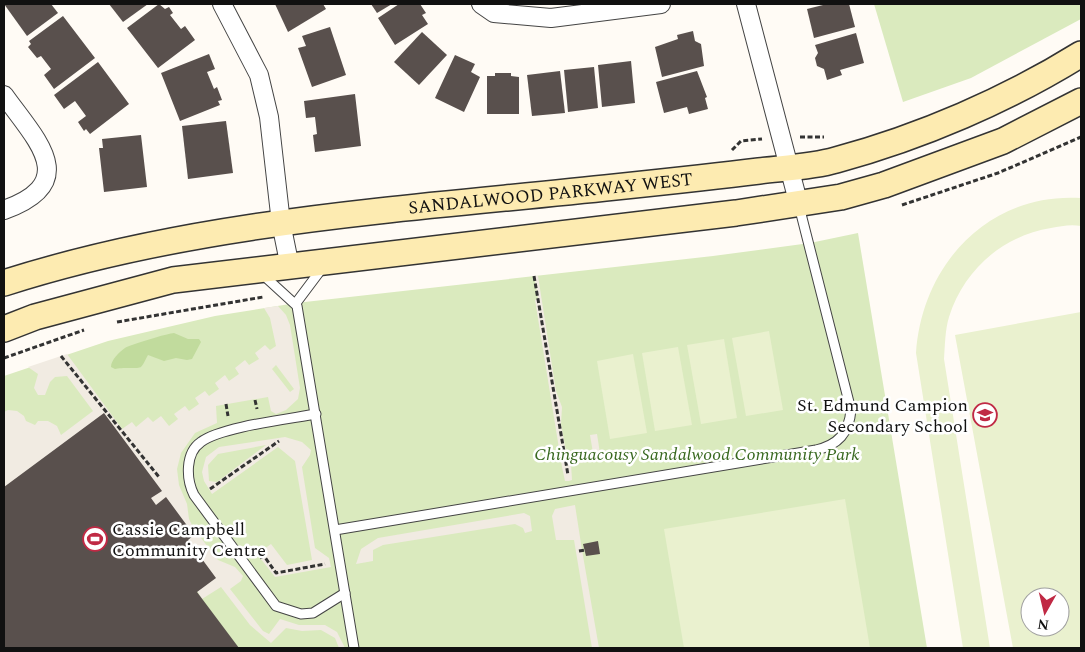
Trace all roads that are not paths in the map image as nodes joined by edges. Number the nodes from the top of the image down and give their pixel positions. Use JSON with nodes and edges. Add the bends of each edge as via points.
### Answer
{"nodes":[{"id":1,"x":222,"y":4,"type":"edge"},
{"id":2,"x":481,"y":4,"type":"edge"},
{"id":3,"x":661,"y":4,"type":"edge"},
{"id":4,"x":746,"y":4,"type":"edge"},
{"id":5,"x":1081,"y":54,"type":"edge"},
{"id":6,"x":4,"y":95,"type":"edge"},
{"id":7,"x":1081,"y":101,"type":"edge"},
{"id":8,"x":788,"y":168,"type":"junction"},
{"id":9,"x":799,"y":205,"type":"junction"},
{"id":10,"x":4,"y":210,"type":"edge"},
{"id":11,"x":281,"y":223,"type":"junction"},
{"id":12,"x":326,"y":263,"type":"junction"},
{"id":13,"x":290,"y":268,"type":"junction"},
{"id":14,"x":258,"y":271,"type":"junction"},
{"id":15,"x":4,"y":284,"type":"edge"},
{"id":16,"x":296,"y":304,"type":"junction"},
{"id":17,"x":4,"y":329,"type":"edge"},
{"id":18,"x":316,"y":414,"type":"junction"},
{"id":19,"x":335,"y":530,"type":"junction"},
{"id":20,"x":345,"y":593,"type":"junction"},
{"id":21,"x":354,"y":648,"type":"edge"}],
"edges":[{"from":1,"to":11,"type":"street","via":[[259,75],[269,117]]},
{"from":2,"to":3,"type":"street","via":[[494,13],[550,18]]},
{"from":4,"to":8,"type":"street"},
{"from":5,"to":8,"type":"main road","name":"SANDALWOOD PARKWAY WEST","via":[[967,114],[834,161]]},
{"from":6,"to":10,"type":"street","via":[[44,150],[49,170],[39,191]]},
{"from":7,"to":9,"type":"main road","via":[[1003,140],[884,185]]},
{"from":8,"to":9,"type":"street"},
{"from":8,"to":11,"type":"main road","name":"SANDALWOOD PARKWAY WEST"},
{"from":9,"to":12,"type":"main road"},
{"from":9,"to":19,"type":"lane","via":[[851,410],[845,433],[838,442],[828,448],[806,452]]},
{"from":11,"to":13,"type":"street"},
{"from":11,"to":15,"type":"main road","name":"SANDALWOOD PARKWAY WEST","via":[[131,249]]},
{"from":12,"to":13,"type":"main road"},
{"from":12,"to":16,"type":"lane"},
{"from":13,"to":14,"type":"main road"},
{"from":14,"to":16,"type":"lane"},
{"from":14,"to":17,"type":"main road","via":[[174,280],[35,317]]},
{"from":16,"to":18,"type":"lane"},
{"from":18,"to":19,"type":"lane"},
{"from":18,"to":20,"type":"lane","via":[[218,433],[202,441],[192,452],[189,479],[194,495],[276,606],[301,614],[313,613]]},
{"from":19,"to":20,"type":"lane"},
{"from":20,"to":21,"type":"lane"}]}
